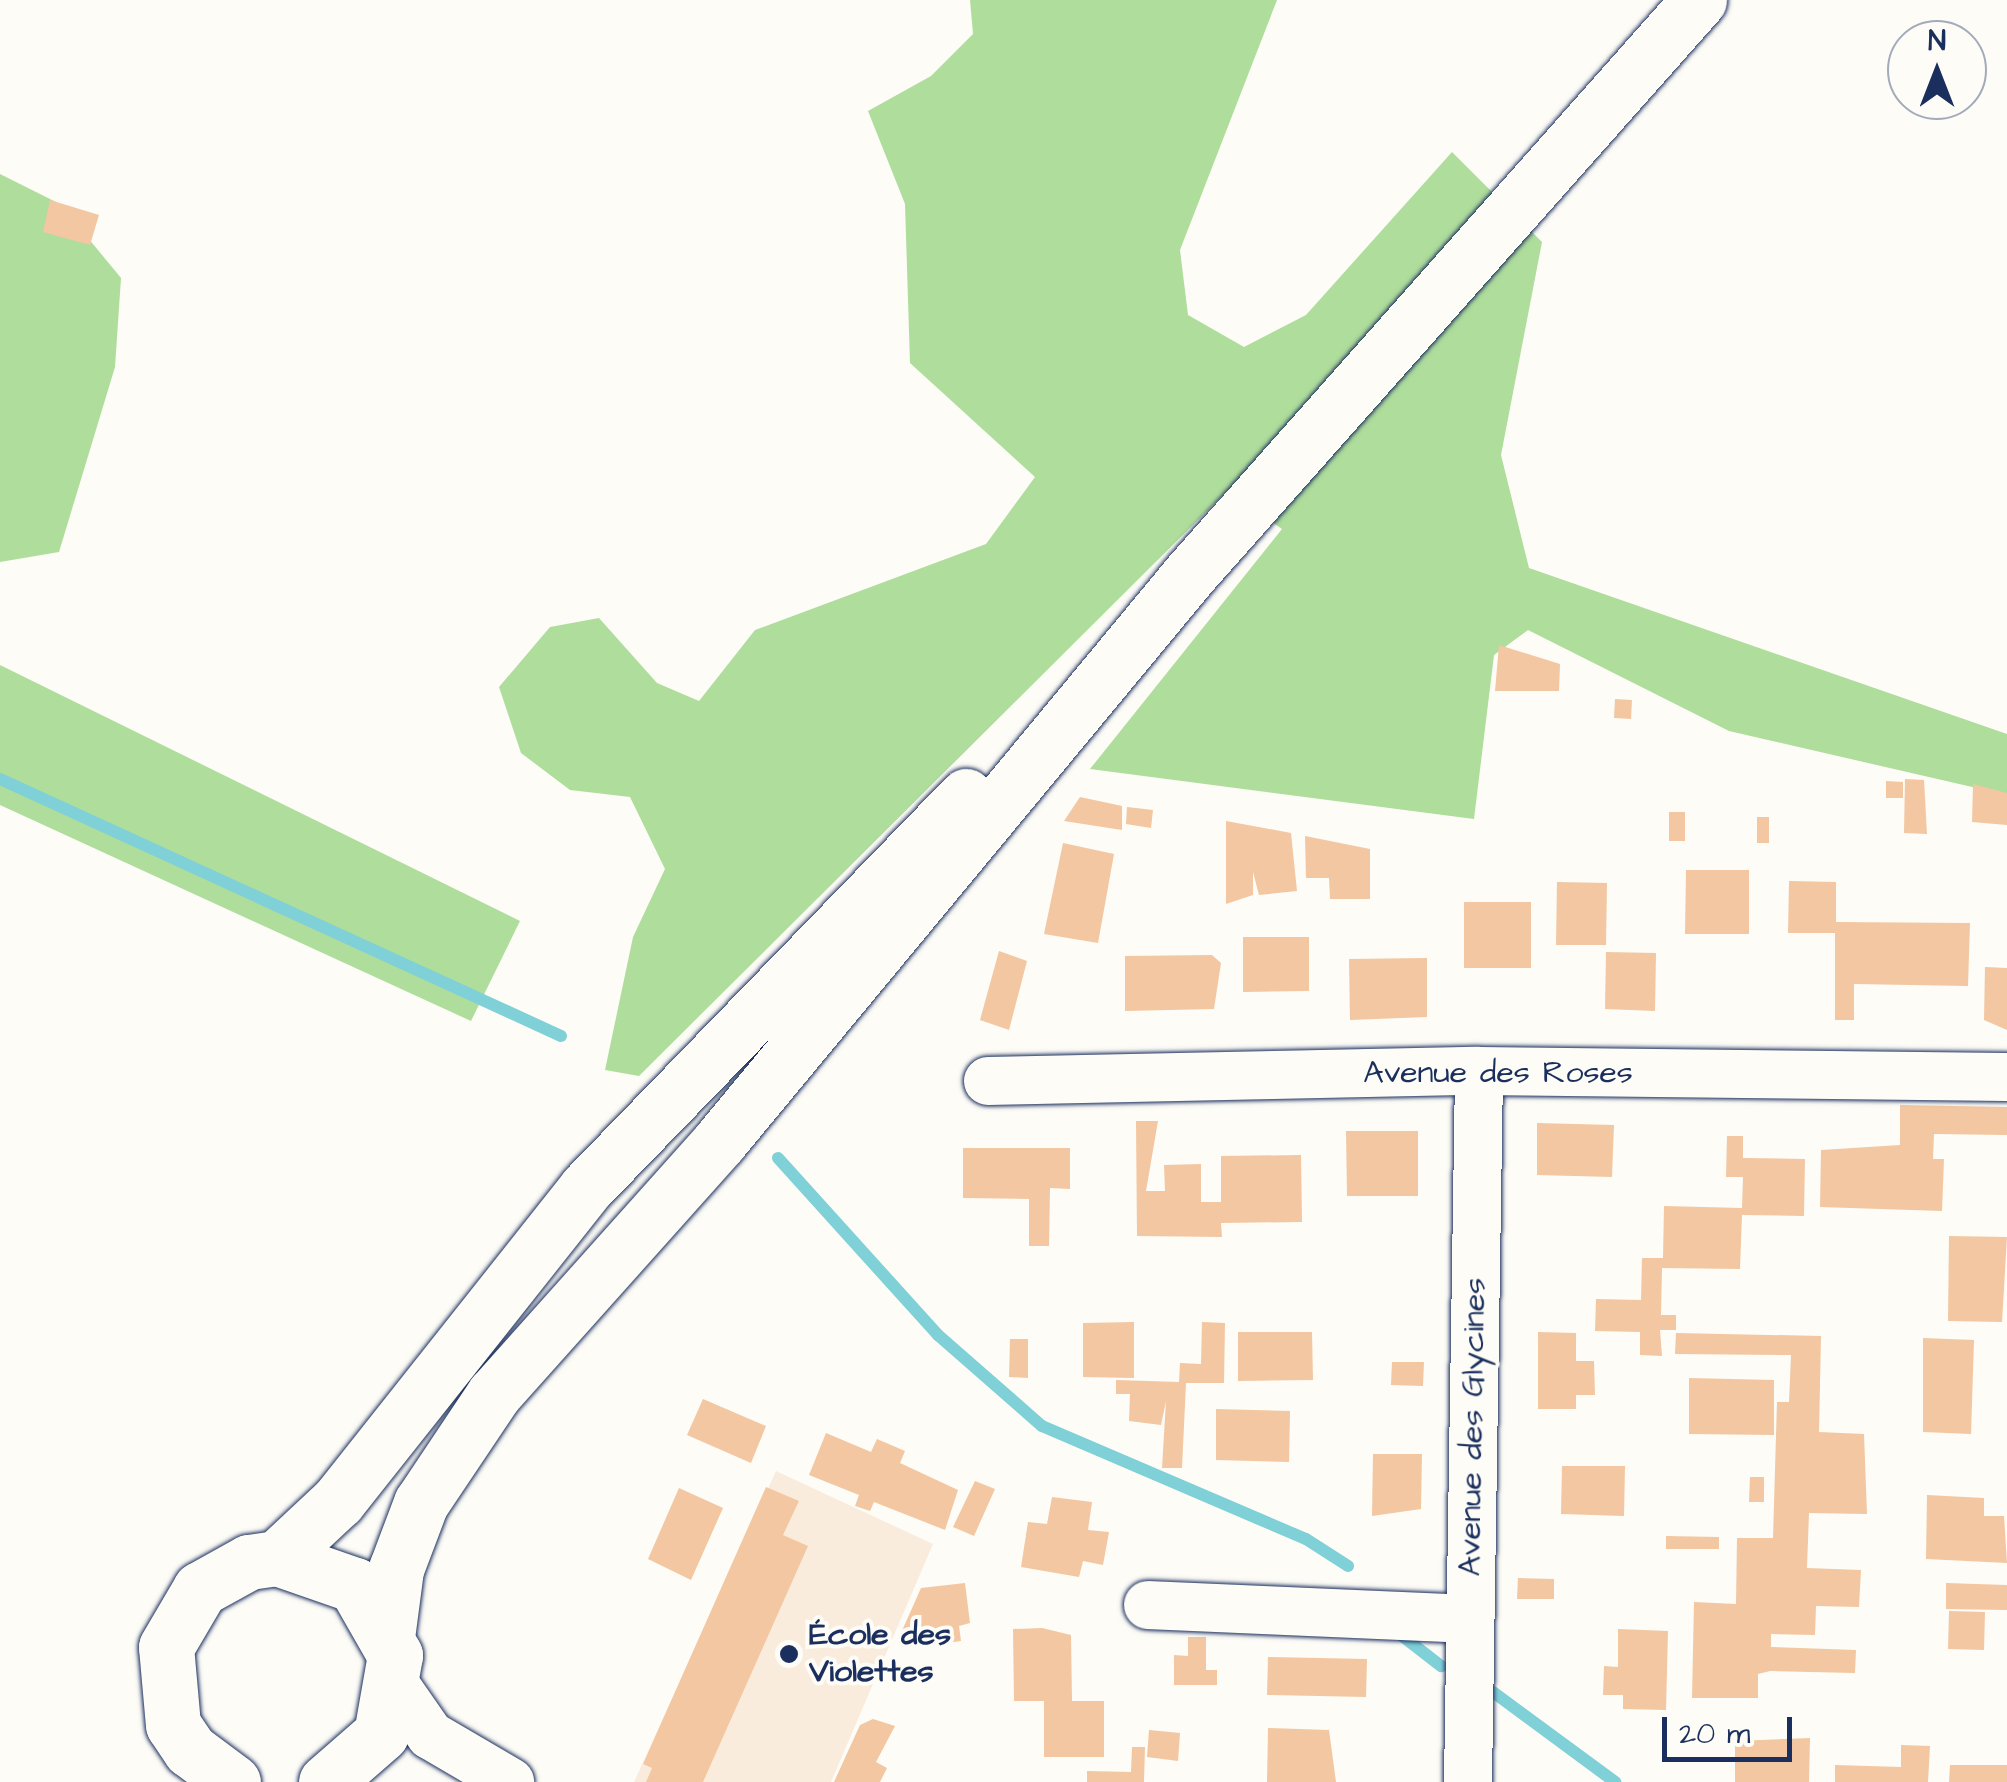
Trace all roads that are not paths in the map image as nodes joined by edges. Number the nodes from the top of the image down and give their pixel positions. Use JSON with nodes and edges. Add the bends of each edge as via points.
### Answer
{"nodes":[{"id":1,"x":1699,"y":0,"type":"edge"},
{"id":2,"x":1188,"y":576,"type":"junction"},
{"id":3,"x":1479,"y":1071,"type":"junction"},
{"id":4,"x":2007,"y":1077,"type":"edge"},
{"id":5,"x":988,"y":1081,"type":"dead end"},
{"id":6,"x":277,"y":1558,"type":"junction"},
{"id":7,"x":1148,"y":1605,"type":"dead end"},
{"id":8,"x":1470,"y":1619,"type":"junction"},
{"id":9,"x":388,"y":1630,"type":"junction"},
{"id":10,"x":396,"y":1686,"type":"junction"},
{"id":11,"x":173,"y":1724,"type":"junction"},
{"id":12,"x":446,"y":1747,"type":"junction"},
{"id":13,"x":346,"y":1769,"type":"edge"},
{"id":14,"x":161,"y":1782,"type":"edge"},
{"id":15,"x":234,"y":1782,"type":"edge"},
{"id":16,"x":510,"y":1782,"type":"edge"},
{"id":17,"x":1468,"y":1782,"type":"edge"}],
"edges":[{"from":1,"to":2,"type":"main road"},
{"from":2,"to":6,"type":"main road","via":[[586,1188],[338,1501]]},
{"from":2,"to":9,"type":"main road","via":[[720,1141],[494,1394],[409,1529]]},
{"from":3,"to":4,"type":"street","name":"Avenue des Roses"},
{"from":3,"to":5,"type":"street","name":"Avenue des Roses"},
{"from":3,"to":8,"type":"street","name":"Avenue des Glycines"},
{"from":6,"to":9,"type":"main road","via":[[332,1570]]},
{"from":6,"to":11,"type":"main road","via":[[222,1572],[182,1611],[163,1687]]},
{"from":7,"to":8,"type":"street"},
{"from":8,"to":17,"type":"street","name":"Avenue des Glycines"},
{"from":9,"to":10,"type":"main road"},
{"from":10,"to":12,"type":"street","via":[[415,1721]]},
{"from":10,"to":13,"type":"main road"},
{"from":11,"to":14,"type":"main road"},
{"from":11,"to":15,"type":"main road","via":[[190,1750]]},
{"from":12,"to":13,"type":"street"},
{"from":12,"to":16,"type":"street"}]}
